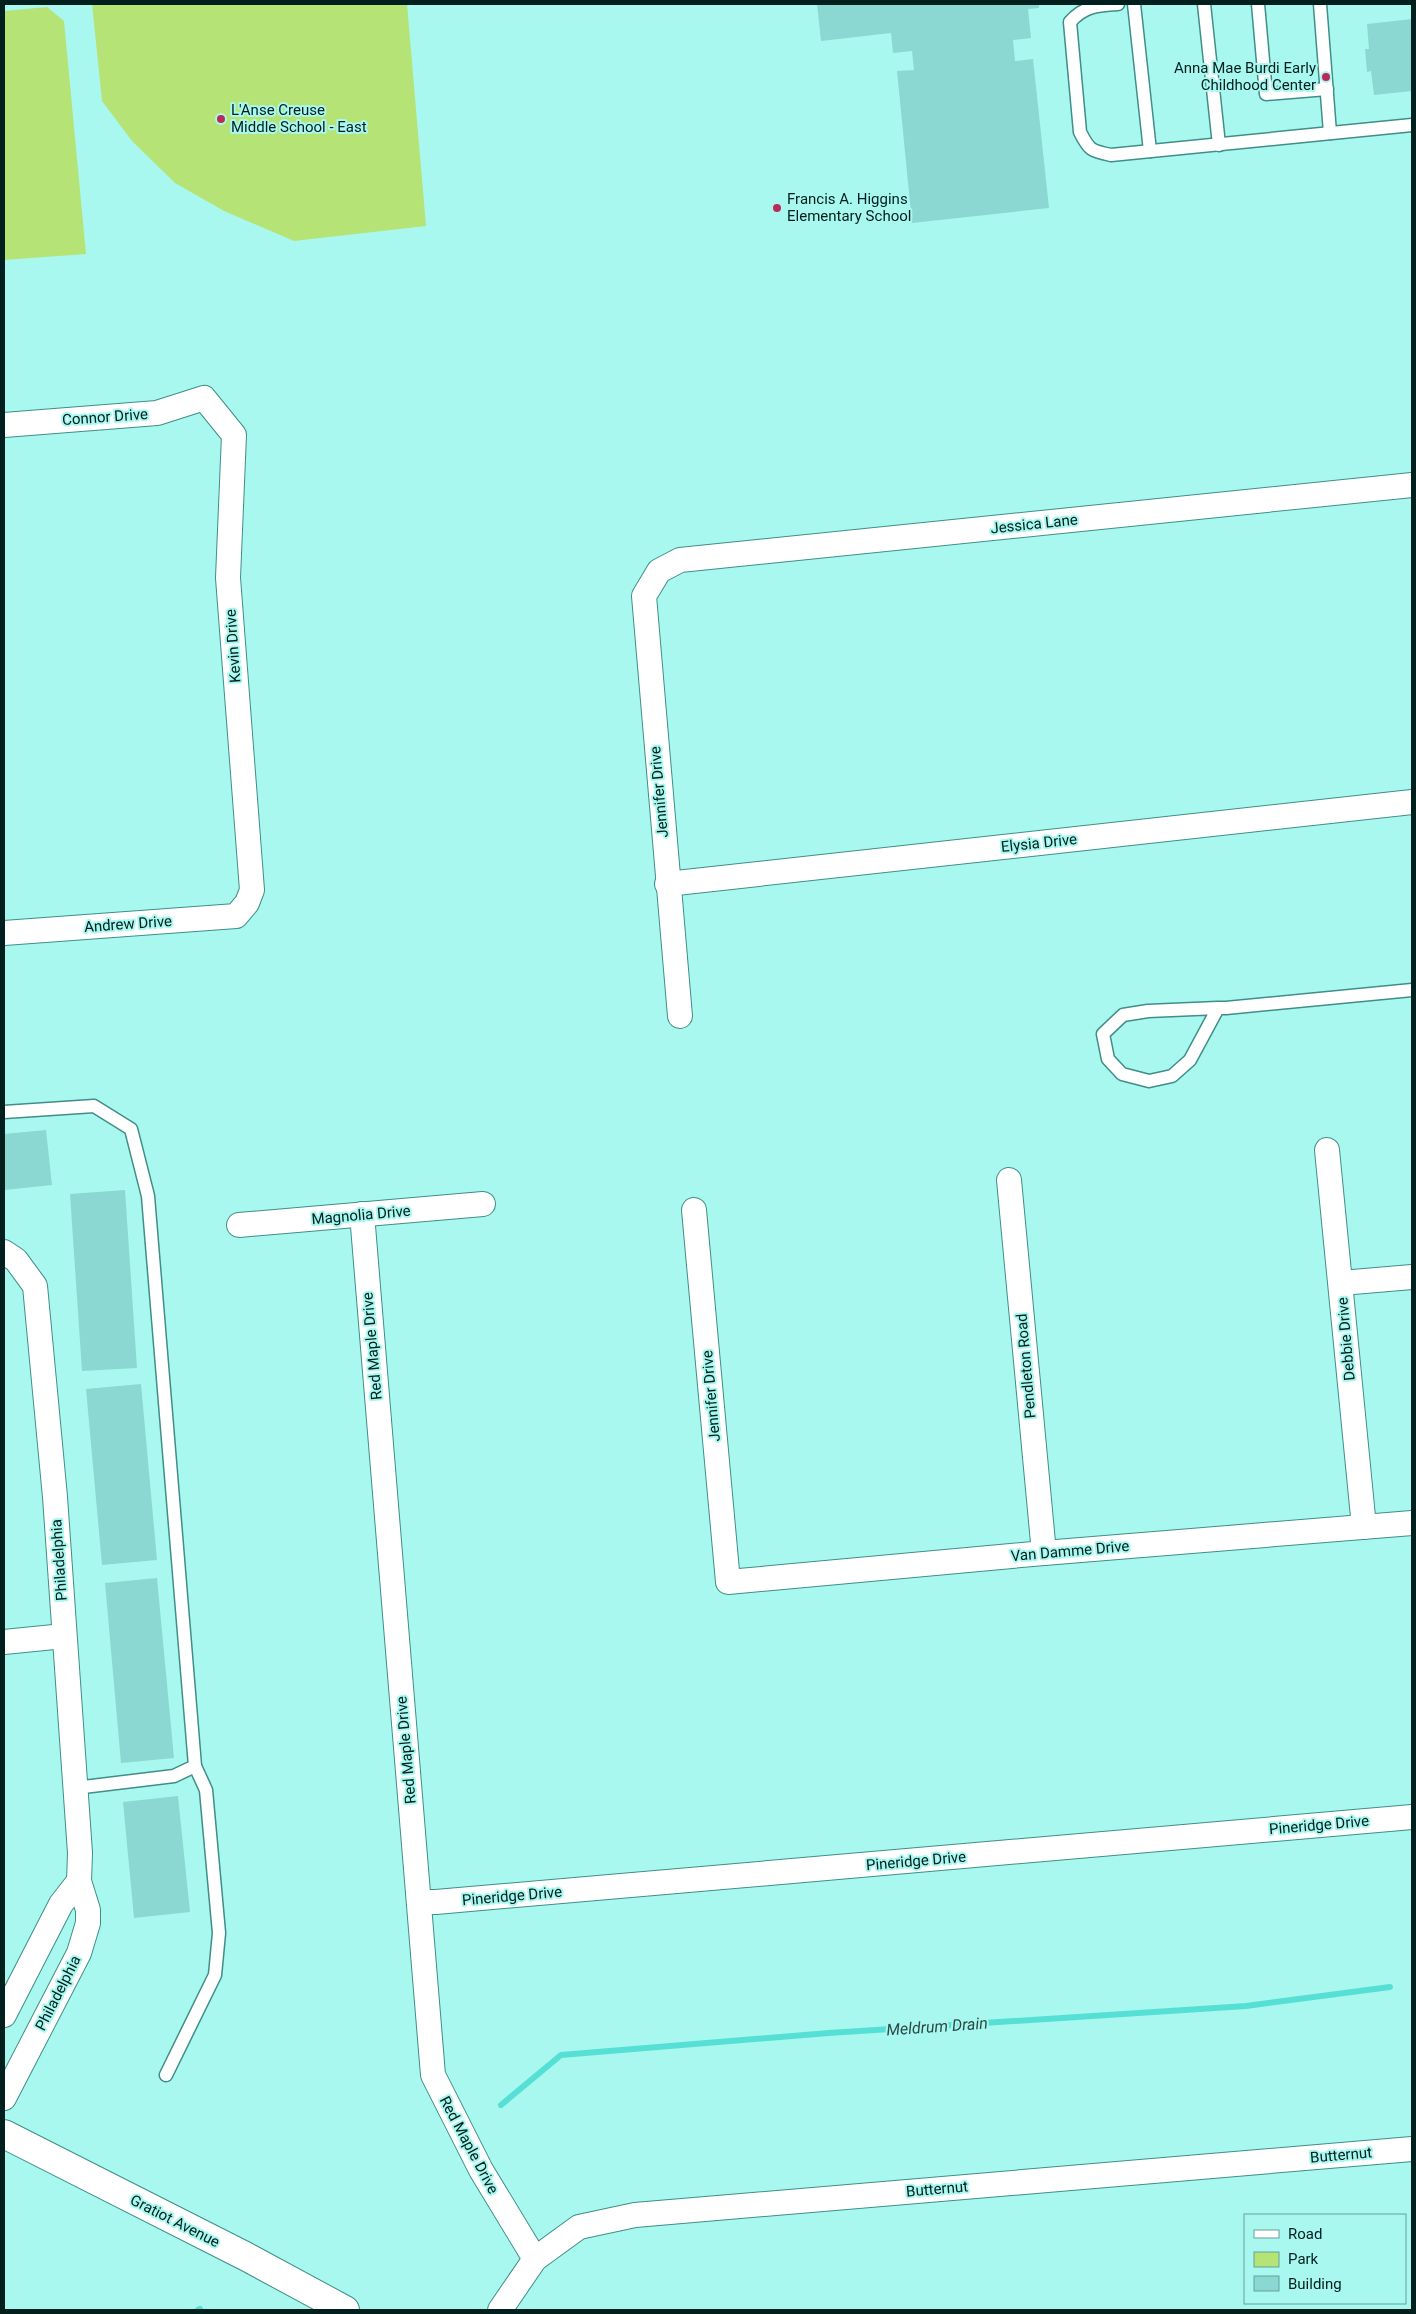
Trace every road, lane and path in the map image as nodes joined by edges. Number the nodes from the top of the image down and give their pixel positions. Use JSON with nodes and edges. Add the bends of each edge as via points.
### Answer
{"nodes":[{"id":1,"x":1118,"y":4,"type":"edge"},
{"id":2,"x":1134,"y":4,"type":"edge"},
{"id":3,"x":1204,"y":4,"type":"edge"},
{"id":4,"x":1258,"y":4,"type":"edge"},
{"id":5,"x":1320,"y":4,"type":"edge"},
{"id":6,"x":1327,"y":89,"type":"junction"},
{"id":7,"x":1412,"y":125,"type":"edge"},
{"id":8,"x":1330,"y":133,"type":"junction"},
{"id":9,"x":1219,"y":144,"type":"junction"},
{"id":10,"x":1150,"y":151,"type":"junction"},
{"id":11,"x":204,"y":398,"type":"joint"},
{"id":12,"x":4,"y":424,"type":"edge"},
{"id":13,"x":1412,"y":485,"type":"edge"},
{"id":14,"x":659,"y":571,"type":"joint"},
{"id":15,"x":1412,"y":802,"type":"edge"},
{"id":16,"x":667,"y":884,"type":"junction"},
{"id":17,"x":247,"y":904,"type":"joint"},
{"id":18,"x":4,"y":933,"type":"edge"},
{"id":19,"x":1412,"y":990,"type":"edge"},
{"id":20,"x":1218,"y":1008,"type":"junction"},
{"id":21,"x":680,"y":1016,"type":"dead end"},
{"id":22,"x":4,"y":1112,"type":"edge"},
{"id":23,"x":1328,"y":1150,"type":"dead end"},
{"id":24,"x":1009,"y":1180,"type":"dead end"},
{"id":25,"x":483,"y":1204,"type":"dead end"},
{"id":26,"x":694,"y":1210,"type":"dead end"},
{"id":27,"x":362,"y":1214,"type":"junction"},
{"id":28,"x":239,"y":1225,"type":"dead end"},
{"id":29,"x":4,"y":1252,"type":"edge"},
{"id":30,"x":1412,"y":1276,"type":"edge"},
{"id":31,"x":1341,"y":1283,"type":"junction"},
{"id":32,"x":1412,"y":1523,"type":"edge"},
{"id":33,"x":1364,"y":1527,"type":"junction"},
{"id":34,"x":1044,"y":1552,"type":"junction"},
{"id":35,"x":728,"y":1582,"type":"joint"},
{"id":36,"x":64,"y":1636,"type":"junction"},
{"id":37,"x":4,"y":1642,"type":"edge"},
{"id":38,"x":195,"y":1766,"type":"junction"},
{"id":39,"x":75,"y":1788,"type":"junction"},
{"id":40,"x":1412,"y":1817,"type":"edge"},
{"id":41,"x":79,"y":1881,"type":"junction"},
{"id":42,"x":419,"y":1902,"type":"junction"},
{"id":43,"x":5,"y":2009,"type":"edge"},
{"id":44,"x":42,"y":2025,"type":"junction"},
{"id":45,"x":166,"y":2075,"type":"dead end"},
{"id":46,"x":4,"y":2098,"type":"edge"},
{"id":47,"x":4,"y":2134,"type":"edge"},
{"id":48,"x":1412,"y":2149,"type":"edge"},
{"id":49,"x":535,"y":2259,"type":"junction"},
{"id":50,"x":345,"y":2310,"type":"edge"},
{"id":51,"x":500,"y":2310,"type":"edge"}],
"edges":[{"from":1,"to":10,"type":"lane","via":[[1092,6],[1079,12],[1070,22],[1080,132],[1087,147],[1096,152],[1111,155]]},
{"from":2,"to":10,"type":"lane"},
{"from":3,"to":9,"type":"lane"},
{"from":4,"to":6,"type":"lane","via":[[1266,94]]},
{"from":5,"to":6,"type":"lane"},
{"from":6,"to":8,"type":"lane"},
{"from":7,"to":8,"type":"lane"},
{"from":8,"to":9,"type":"lane"},
{"from":9,"to":10,"type":"lane"},
{"from":11,"to":12,"type":"street","name":"Connor Drive","via":[[157,413]]},
{"from":11,"to":17,"type":"street","name":"Kevin Drive","via":[[234,435],[228,578],[252,890]]},
{"from":13,"to":14,"type":"street","name":"Jessica Lane","via":[[680,560]]},
{"from":14,"to":16,"type":"street","name":"Jennifer Drive","via":[[644,596]]},
{"from":15,"to":16,"type":"street","name":"Elysia Drive"},
{"from":16,"to":21,"type":"street","name":"Jennifer Drive"},
{"from":17,"to":18,"type":"street","name":"Andrew Drive","via":[[236,916]]},
{"from":19,"to":20,"type":"lane"},
{"from":20,"to":20,"type":"lane","via":[[1123,1015],[1103,1034],[1108,1059],[1122,1074],[1150,1080],[1172,1076],[1190,1060]]},
{"from":22,"to":38,"type":"lane","via":[[94,1106],[131,1129],[148,1196]]},
{"from":23,"to":31,"type":"street","name":"Debbie Drive"},
{"from":24,"to":34,"type":"street","name":"Pendleton Road"},
{"from":25,"to":27,"type":"street","name":"Magnolia Drive"},
{"from":26,"to":35,"type":"street","name":"Jennifer Drive"},
{"from":27,"to":28,"type":"street","name":"Magnolia Drive"},
{"from":27,"to":42,"type":"street","name":"Red Maple Drive"},
{"from":29,"to":36,"type":"street","name":"Philadelphia","via":[[16,1260],[35,1286],[55,1497]]},
{"from":30,"to":31,"type":"street"},
{"from":31,"to":33,"type":"street","name":"Debbie Drive"},
{"from":32,"to":33,"type":"street","name":"Van Damme Drive"},
{"from":33,"to":34,"type":"street","name":"Van Damme Drive"},
{"from":34,"to":35,"type":"street","name":"Van Damme Drive"},
{"from":36,"to":37,"type":"street"},
{"from":36,"to":39,"type":"street","name":"Philadelphia"},
{"from":38,"to":39,"type":"lane","via":[[174,1776]]},
{"from":38,"to":45,"type":"lane","via":[[206,1790],[219,1933],[215,1976]]},
{"from":39,"to":41,"type":"street","name":"Philadelphia"},
{"from":40,"to":42,"type":"street","name":"Pineridge Drive"},
{"from":41,"to":43,"type":"street","via":[[61,1904]]},
{"from":41,"to":44,"type":"street","name":"Philadelphia","via":[[88,1910],[86,1936]]},
{"from":42,"to":49,"type":"street","name":"Red Maple Drive","via":[[433,2075],[481,2170]]},
{"from":43,"to":44,"type":"street"},
{"from":44,"to":46,"type":"street","name":"Philadelphia"},
{"from":47,"to":50,"type":"main road","name":"Gratiot Avenue"},
{"from":48,"to":49,"type":"street","name":"Butternut","via":[[635,2215],[579,2227]]},
{"from":49,"to":51,"type":"street","name":"Butternut"}]}
